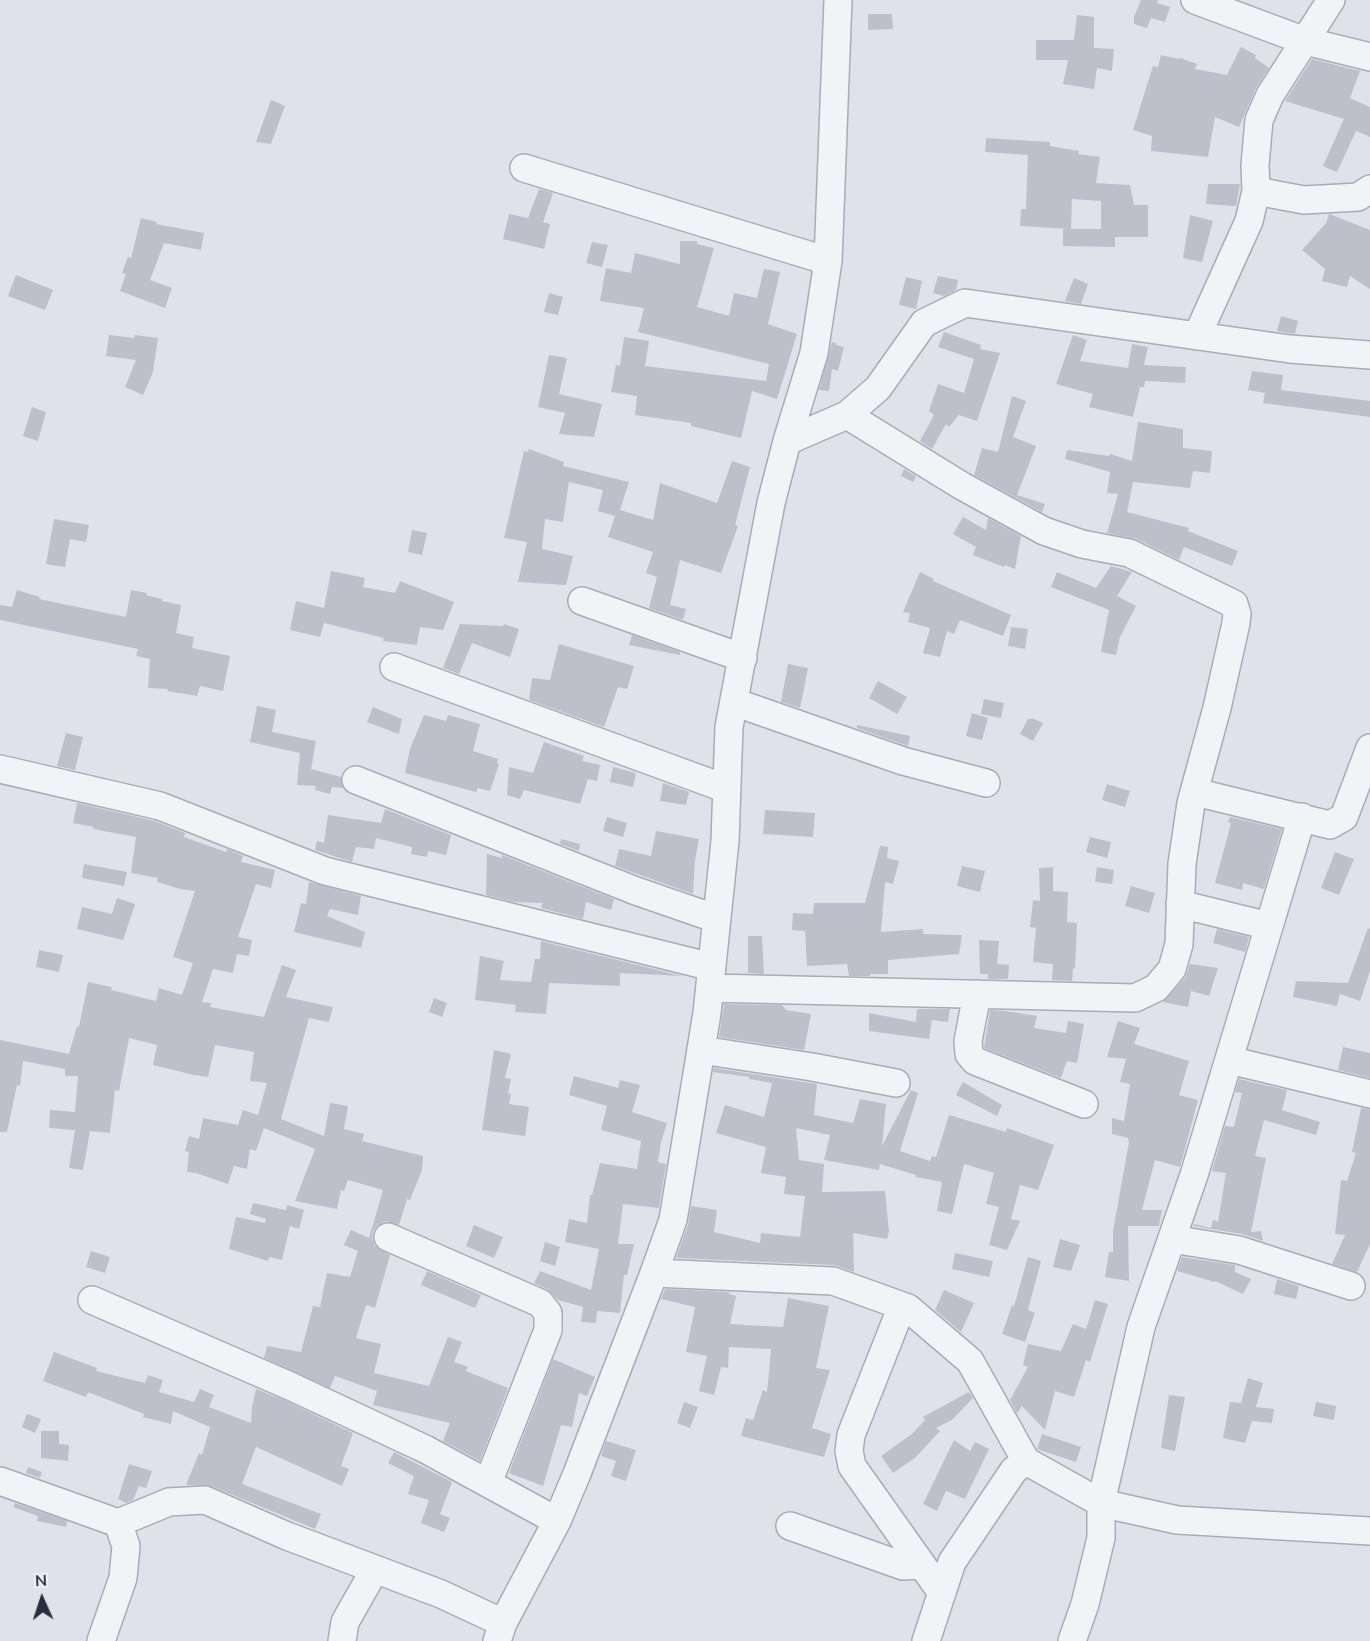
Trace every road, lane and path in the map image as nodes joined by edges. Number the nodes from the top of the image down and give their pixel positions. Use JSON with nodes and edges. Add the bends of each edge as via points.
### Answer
{"nodes":[{"id":1,"x":838,"y":0,"type":"edge"},
{"id":2,"x":1195,"y":0,"type":"edge"},
{"id":3,"x":1331,"y":0,"type":"edge"},
{"id":4,"x":1305,"y":41,"type":"junction"},
{"id":5,"x":1370,"y":57,"type":"edge"},
{"id":6,"x":524,"y":168,"type":"dead end"},
{"id":7,"x":1370,"y":189,"type":"edge"},
{"id":8,"x":1256,"y":191,"type":"junction"},
{"id":9,"x":828,"y":261,"type":"junction"},
{"id":10,"x":1197,"y":336,"type":"junction"},
{"id":11,"x":1370,"y":355,"type":"edge"},
{"id":12,"x":847,"y":415,"type":"junction"},
{"id":13,"x":787,"y":441,"type":"junction"},
{"id":14,"x":582,"y":601,"type":"dead end"},
{"id":15,"x":743,"y":658,"type":"junction"},
{"id":16,"x":394,"y":667,"type":"dead end"},
{"id":17,"x":734,"y":702,"type":"junction"},
{"id":18,"x":1370,"y":748,"type":"edge"},
{"id":19,"x":0,"y":770,"type":"edge"},
{"id":20,"x":1365,"y":777,"type":"edge"},
{"id":21,"x":356,"y":780,"type":"dead end"},
{"id":22,"x":986,"y":783,"type":"dead end"},
{"id":23,"x":727,"y":789,"type":"junction"},
{"id":24,"x":1195,"y":792,"type":"junction"},
{"id":25,"x":1302,"y":818,"type":"junction"},
{"id":26,"x":1180,"y":904,"type":"junction"},
{"id":27,"x":717,"y":918,"type":"junction"},
{"id":28,"x":1269,"y":926,"type":"junction"},
{"id":29,"x":711,"y":978,"type":"junction"},
{"id":30,"x":977,"y":994,"type":"junction"},
{"id":31,"x":701,"y":1050,"type":"junction"},
{"id":32,"x":1229,"y":1060,"type":"junction"},
{"id":33,"x":896,"y":1083,"type":"dead end"},
{"id":34,"x":1370,"y":1094,"type":"edge"},
{"id":35,"x":1084,"y":1104,"type":"dead end"},
{"id":36,"x":388,"y":1237,"type":"dead end"},
{"id":37,"x":1172,"y":1239,"type":"junction"},
{"id":38,"x":654,"y":1273,"type":"junction"},
{"id":39,"x":1351,"y":1286,"type":"dead end"},
{"id":40,"x":92,"y":1300,"type":"dead end"},
{"id":41,"x":902,"y":1306,"type":"junction"},
{"id":42,"x":1026,"y":1461,"type":"junction"},
{"id":43,"x":0,"y":1481,"type":"edge"},
{"id":44,"x":488,"y":1483,"type":"junction"},
{"id":45,"x":1101,"y":1503,"type":"junction"},
{"id":46,"x":557,"y":1521,"type":"junction"},
{"id":47,"x":118,"y":1523,"type":"junction"},
{"id":48,"x":790,"y":1526,"type":"dead end"},
{"id":49,"x":1370,"y":1531,"type":"edge"},
{"id":50,"x":922,"y":1564,"type":"junction"},
{"id":51,"x":375,"y":1569,"type":"junction"},
{"id":52,"x":942,"y":1593,"type":"junction"},
{"id":53,"x":500,"y":1632,"type":"edge"},
{"id":54,"x":101,"y":1641,"type":"edge"},
{"id":55,"x":342,"y":1641,"type":"edge"},
{"id":56,"x":926,"y":1641,"type":"edge"},
{"id":57,"x":1072,"y":1641,"type":"edge"}],
"edges":[{"from":1,"to":9,"type":"street"},
{"from":2,"to":4,"type":"street"},
{"from":3,"to":4,"type":"street"},
{"from":4,"to":5,"type":"street"},
{"from":4,"to":8,"type":"street","via":[[1270,94],[1259,120]]},
{"from":6,"to":9,"type":"street"},
{"from":7,"to":8,"type":"street","via":[[1358,197],[1304,200]]},
{"from":8,"to":10,"type":"street","via":[[1249,221]]},
{"from":9,"to":13,"type":"street","via":[[814,353]]},
{"from":10,"to":11,"type":"street"},
{"from":10,"to":12,"type":"street","via":[[965,303],[924,322],[878,388]]},
{"from":12,"to":13,"type":"street"},
{"from":12,"to":24,"type":"street","via":[[1044,531],[1082,544],[1129,553],[1234,604],[1236,623]]},
{"from":13,"to":15,"type":"street","via":[[771,503]]},
{"from":14,"to":15,"type":"street"},
{"from":15,"to":17,"type":"street"},
{"from":16,"to":23,"type":"street"},
{"from":17,"to":22,"type":"street","via":[[903,761]]},
{"from":17,"to":23,"type":"street"},
{"from":18,"to":20,"type":"street"},
{"from":19,"to":29,"type":"street","via":[[160,806],[326,871]]},
{"from":20,"to":25,"type":"street","via":[[1337,823]]},
{"from":21,"to":27,"type":"street","via":[[636,891]]},
{"from":23,"to":27,"type":"street"},
{"from":24,"to":25,"type":"street"},
{"from":24,"to":26,"type":"street","via":[[1182,864]]},
{"from":25,"to":28,"type":"street"},
{"from":26,"to":28,"type":"street"},
{"from":26,"to":30,"type":"street","via":[[1179,944],[1172,969],[1156,988],[1135,998]]},
{"from":27,"to":29,"type":"street"},
{"from":28,"to":32,"type":"street"},
{"from":29,"to":30,"type":"street"},
{"from":29,"to":31,"type":"street"},
{"from":30,"to":35,"type":"street","via":[[968,1041],[969,1054],[975,1061]]},
{"from":31,"to":33,"type":"street"},
{"from":31,"to":38,"type":"street","via":[[673,1220]]},
{"from":32,"to":34,"type":"street"},
{"from":32,"to":37,"type":"street"},
{"from":36,"to":44,"type":"street","via":[[540,1304],[548,1313],[548,1330]]},
{"from":37,"to":39,"type":"street","via":[[1239,1250]]},
{"from":37,"to":45,"type":"street","via":[[1141,1327]]},
{"from":38,"to":41,"type":"street","via":[[833,1281]]},
{"from":38,"to":46,"type":"street"},
{"from":40,"to":44,"type":"street","via":[[322,1400]]},
{"from":41,"to":42,"type":"street","via":[[970,1361]]},
{"from":41,"to":50,"type":"street","via":[[851,1435],[849,1451],[852,1466]]},
{"from":42,"to":45,"type":"street"},
{"from":42,"to":52,"type":"street","via":[[1014,1470],[952,1562]]},
{"from":43,"to":47,"type":"street"},
{"from":44,"to":46,"type":"street"},
{"from":45,"to":49,"type":"street","via":[[1177,1520]]},
{"from":45,"to":57,"type":"street","via":[[1101,1538]]},
{"from":46,"to":53,"type":"street"},
{"from":47,"to":51,"type":"street","via":[[169,1502],[205,1500]]},
{"from":47,"to":54,"type":"street","via":[[126,1546],[123,1578]]},
{"from":48,"to":50,"type":"street","via":[[903,1566]]},
{"from":50,"to":52,"type":"street"},
{"from":51,"to":53,"type":"street","via":[[441,1594]]},
{"from":51,"to":55,"type":"street","via":[[345,1622]]},
{"from":52,"to":56,"type":"street"}]}
